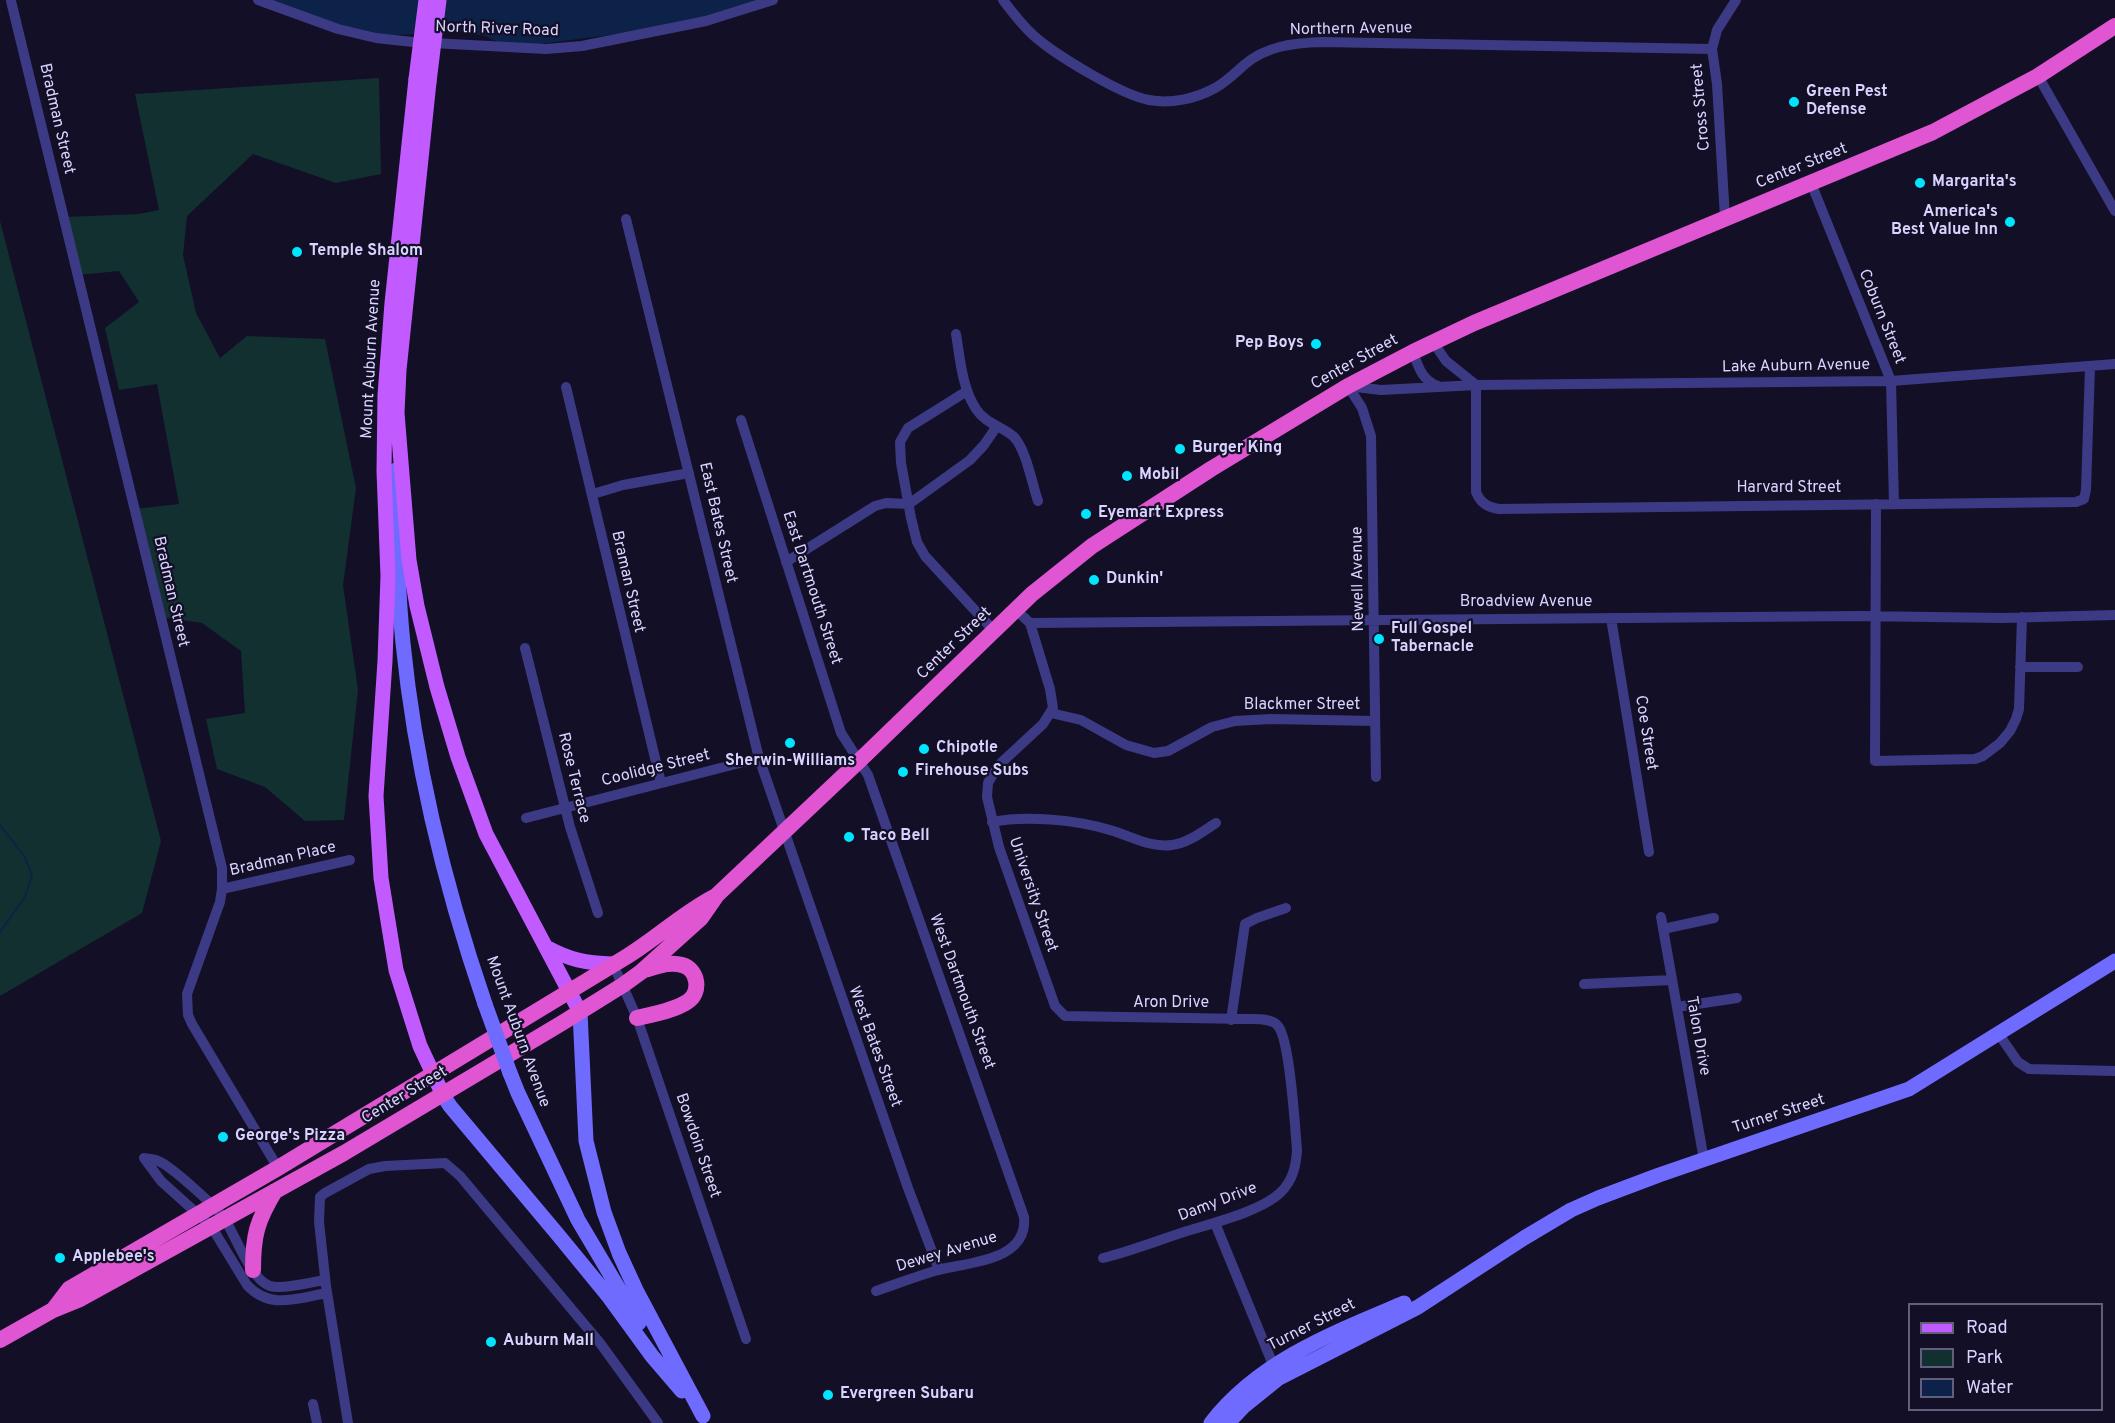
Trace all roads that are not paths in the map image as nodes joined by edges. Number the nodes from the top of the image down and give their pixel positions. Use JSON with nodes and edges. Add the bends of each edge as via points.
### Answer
{"nodes":[{"id":1,"x":12,"y":0,"type":"edge"},
{"id":2,"x":258,"y":0,"type":"edge"},
{"id":3,"x":426,"y":0,"type":"edge"},
{"id":4,"x":439,"y":0,"type":"edge"},
{"id":5,"x":773,"y":0,"type":"edge"},
{"id":6,"x":1002,"y":0,"type":"edge"},
{"id":7,"x":1736,"y":0,"type":"edge"},
{"id":8,"x":0,"y":8,"type":"edge"},
{"id":9,"x":2115,"y":26,"type":"edge"},
{"id":10,"x":1712,"y":49,"type":"junction"},
{"id":11,"x":2038,"y":76,"type":"junction"},
{"id":12,"x":422,"y":80,"type":"junction"},
{"id":13,"x":1811,"y":183,"type":"junction"},
{"id":14,"x":2115,"y":211,"type":"edge"},
{"id":15,"x":1725,"y":218,"type":"junction"},
{"id":16,"x":626,"y":219,"type":"dead end"},
{"id":17,"x":956,"y":334,"type":"dead end"},
{"id":18,"x":1433,"y":342,"type":"junction"},
{"id":19,"x":1413,"y":352,"type":"junction"},
{"id":20,"x":2115,"y":364,"type":"edge"},
{"id":21,"x":2090,"y":367,"type":"junction"},
{"id":22,"x":1891,"y":381,"type":"junction"},
{"id":23,"x":1476,"y":385,"type":"junction"},
{"id":24,"x":1348,"y":386,"type":"junction"},
{"id":25,"x":566,"y":387,"type":"dead end"},
{"id":26,"x":1441,"y":388,"type":"junction"},
{"id":27,"x":967,"y":391,"type":"junction"},
{"id":28,"x":397,"y":413,"type":"junction"},
{"id":29,"x":741,"y":420,"type":"dead end"},
{"id":30,"x":997,"y":426,"type":"junction"},
{"id":31,"x":689,"y":473,"type":"junction"},
{"id":32,"x":593,"y":494,"type":"junction"},
{"id":33,"x":1038,"y":501,"type":"dead end"},
{"id":34,"x":909,"y":504,"type":"junction"},
{"id":35,"x":1876,"y":504,"type":"junction"},
{"id":36,"x":1894,"y":504,"type":"junction"},
{"id":37,"x":387,"y":540,"type":"junction"},
{"id":38,"x":786,"y":562,"type":"junction"},
{"id":39,"x":1016,"y":610,"type":"junction"},
{"id":40,"x":401,"y":612,"type":"junction"},
{"id":41,"x":2115,"y":615,"type":"edge"},
{"id":42,"x":1876,"y":616,"type":"junction"},
{"id":43,"x":2022,"y":617,"type":"junction"},
{"id":44,"x":1611,"y":618,"type":"junction"},
{"id":45,"x":1374,"y":620,"type":"junction"},
{"id":46,"x":1030,"y":623,"type":"junction"},
{"id":47,"x":994,"y":631,"type":"junction"},
{"id":48,"x":525,"y":648,"type":"dead end"},
{"id":49,"x":2020,"y":667,"type":"junction"},
{"id":50,"x":2078,"y":667,"type":"dead end"},
{"id":51,"x":1052,"y":713,"type":"junction"},
{"id":52,"x":1375,"y":721,"type":"junction"},
{"id":53,"x":759,"y":758,"type":"junction"},
{"id":54,"x":858,"y":762,"type":"junction"},
{"id":55,"x":1376,"y":777,"type":"dead end"},
{"id":56,"x":661,"y":783,"type":"junction"},
{"id":57,"x":565,"y":808,"type":"junction"},
{"id":58,"x":526,"y":818,"type":"dead end"},
{"id":59,"x":992,"y":822,"type":"junction"},
{"id":60,"x":1216,"y":823,"type":"dead end"},
{"id":61,"x":785,"y":832,"type":"junction"},
{"id":62,"x":1649,"y":852,"type":"dead end"},
{"id":63,"x":350,"y":860,"type":"dead end"},
{"id":64,"x":222,"y":889,"type":"junction"},
{"id":65,"x":717,"y":895,"type":"junction"},
{"id":66,"x":1286,"y":908,"type":"dead end"},
{"id":67,"x":598,"y":913,"type":"dead end"},
{"id":68,"x":1661,"y":918,"type":"dead end"},
{"id":69,"x":1714,"y":918,"type":"dead end"},
{"id":70,"x":1663,"y":930,"type":"junction"},
{"id":71,"x":546,"y":947,"type":"junction"},
{"id":72,"x":2115,"y":961,"type":"edge"},
{"id":73,"x":613,"y":964,"type":"junction"},
{"id":74,"x":640,"y":972,"type":"junction"},
{"id":75,"x":1672,"y":980,"type":"junction"},
{"id":76,"x":1584,"y":984,"type":"dead end"},
{"id":77,"x":622,"y":985,"type":"junction"},
{"id":78,"x":568,"y":991,"type":"junction"},
{"id":79,"x":1737,"y":998,"type":"dead end"},
{"id":80,"x":1677,"y":1007,"type":"junction"},
{"id":81,"x":580,"y":1012,"type":"junction"},
{"id":82,"x":1062,"y":1015,"type":"joint"},
{"id":83,"x":637,"y":1018,"type":"junction"},
{"id":84,"x":1231,"y":1020,"type":"junction"},
{"id":85,"x":1278,"y":1026,"type":"joint"},
{"id":86,"x":1998,"y":1033,"type":"junction"},
{"id":87,"x":420,"y":1046,"type":"junction"},
{"id":88,"x":2115,"y":1071,"type":"edge"},
{"id":89,"x":433,"y":1074,"type":"junction"},
{"id":90,"x":410,"y":1088,"type":"junction"},
{"id":91,"x":443,"y":1095,"type":"junction"},
{"id":92,"x":1704,"y":1160,"type":"junction"},
{"id":93,"x":278,"y":1168,"type":"junction"},
{"id":94,"x":274,"y":1191,"type":"junction"},
{"id":95,"x":213,"y":1205,"type":"junction"},
{"id":96,"x":198,"y":1214,"type":"junction"},
{"id":97,"x":217,"y":1223,"type":"junction"},
{"id":98,"x":1215,"y":1223,"type":"junction"},
{"id":99,"x":1022,"y":1236,"type":"joint"},
{"id":100,"x":1103,"y":1258,"type":"dead end"},
{"id":101,"x":253,"y":1270,"type":"junction"},
{"id":102,"x":939,"y":1270,"type":"junction"},
{"id":103,"x":325,"y":1280,"type":"junction"},
{"id":104,"x":876,"y":1292,"type":"dead end"},
{"id":105,"x":327,"y":1293,"type":"junction"},
{"id":106,"x":53,"y":1310,"type":"junction"},
{"id":107,"x":746,"y":1339,"type":"dead end"},
{"id":108,"x":0,"y":1340,"type":"edge"},
{"id":109,"x":1276,"y":1372,"type":"junction"},
{"id":110,"x":313,"y":1404,"type":"dead end"},
{"id":111,"x":706,"y":1419,"type":"edge"},
{"id":112,"x":317,"y":1423,"type":"edge"},
{"id":113,"x":348,"y":1423,"type":"edge"},
{"id":114,"x":658,"y":1423,"type":"edge"},
{"id":115,"x":1211,"y":1423,"type":"edge"},
{"id":116,"x":1228,"y":1423,"type":"edge"}],
"edges":[{"from":1,"to":8,"type":"street"},
{"from":1,"to":64,"type":"street","name":"Bradman Street","via":[[212,824],[222,868]]},
{"from":2,"to":5,"type":"street","name":"North River Road","via":[[338,29],[376,38],[546,49],[677,27]]},
{"from":3,"to":12,"type":"main road","name":"Mount Auburn Avenue","bridge":true},
{"from":4,"to":12,"type":"main road","name":"Mount Auburn Avenue","bridge":true},
{"from":6,"to":10,"type":"street","name":"Northern Avenue","via":[[1027,30],[1064,56],[1127,92],[1162,101],[1194,97],[1215,88],[1251,60],[1289,44]]},
{"from":7,"to":10,"type":"street","name":"Cross Street","via":[[1717,30]]},
{"from":9,"to":11,"type":"highway","name":"Center Street"},
{"from":10,"to":15,"type":"street","name":"Cross Street"},
{"from":11,"to":13,"type":"highway","name":"Center Street","via":[[1933,132]]},
{"from":11,"to":14,"type":"street"},
{"from":12,"to":28,"type":"main road","name":"Mount Auburn Avenue"},
{"from":12,"to":37,"type":"main road","name":"Mount Auburn Avenue","via":[[392,303],[385,395]]},
{"from":13,"to":15,"type":"highway","name":"Center Street"},
{"from":13,"to":22,"type":"street","name":"Coburn Street"},
{"from":15,"to":18,"type":"highway","name":"Center Street"},
{"from":16,"to":31,"type":"street","name":"East Bates Street"},
{"from":17,"to":27,"type":"street"},
{"from":18,"to":19,"type":"highway","name":"Center Street"},
{"from":18,"to":23,"type":"street","via":[[1446,361]]},
{"from":19,"to":24,"type":"highway","name":"Center Street"},
{"from":19,"to":26,"type":"street","via":[[1426,380]]},
{"from":20,"to":21,"type":"street","name":"Lake Auburn Avenue"},
{"from":21,"to":22,"type":"street","name":"Lake Auburn Avenue"},
{"from":21,"to":36,"type":"street","name":"Harvard Street","via":[[2086,490],[2081,502]]},
{"from":22,"to":23,"type":"street","name":"Lake Auburn Avenue"},
{"from":22,"to":36,"type":"street","name":"Coburn Street"},
{"from":23,"to":26,"type":"street","name":"Lake Auburn Avenue"},
{"from":23,"to":35,"type":"street","name":"Harvard Street","via":[[1476,492],[1483,504],[1490,507]]},
{"from":24,"to":26,"type":"street","name":"Lake Auburn Avenue","via":[[1381,390]]},
{"from":24,"to":39,"type":"highway","name":"Center Street","via":[[1120,526]]},
{"from":24,"to":45,"type":"street","name":"Newell Avenue","via":[[1362,408],[1371,436]]},
{"from":25,"to":32,"type":"street","name":"Braman Street"},
{"from":27,"to":30,"type":"street","via":[[982,417]]},
{"from":27,"to":34,"type":"street","via":[[908,428],[900,442]]},
{"from":28,"to":40,"type":"main road","name":"Mount Auburn Avenue"},
{"from":28,"to":71,"type":"main road","via":[[409,560],[437,687],[486,834]]},
{"from":29,"to":38,"type":"street","name":"East Dartmouth Street"},
{"from":30,"to":33,"type":"street","via":[[1015,437],[1023,451]]},
{"from":30,"to":34,"type":"street","via":[[970,460]]},
{"from":31,"to":32,"type":"street"},
{"from":31,"to":53,"type":"street","name":"East Bates Street"},
{"from":32,"to":56,"type":"street","name":"Braman Street"},
{"from":34,"to":38,"type":"street","via":[[875,506]]},
{"from":34,"to":47,"type":"street","via":[[917,542],[925,556]]},
{"from":35,"to":36,"type":"street","name":"Harvard Street"},
{"from":35,"to":42,"type":"street"},
{"from":37,"to":40,"type":"main road","name":"Mount Auburn Avenue"},
{"from":37,"to":87,"type":"main road","via":[[377,842],[396,970]]},
{"from":38,"to":54,"type":"street","name":"East Dartmouth Street","via":[[841,733]]},
{"from":39,"to":46,"type":"street"},
{"from":39,"to":47,"type":"highway","name":"Center Street"},
{"from":40,"to":111,"type":"main road","name":"Mount Auburn Avenue","bridge":true,"via":[[424,777],[450,893],[510,1073],[578,1220],[639,1324]]},
{"from":41,"to":43,"type":"street","name":"Broadview Avenue"},
{"from":42,"to":43,"type":"street","name":"Broadview Avenue"},
{"from":42,"to":44,"type":"street","name":"Broadview Avenue"},
{"from":42,"to":49,"type":"street","via":[[1875,761],[1946,761],[1983,756],[2000,743],[2016,719]]},
{"from":43,"to":49,"type":"street"},
{"from":44,"to":45,"type":"street","name":"Broadview Avenue"},
{"from":44,"to":62,"type":"street","name":"Coe Street"},
{"from":45,"to":46,"type":"street","name":"Broadview Avenue"},
{"from":45,"to":52,"type":"street","name":"Newell Avenue"},
{"from":46,"to":51,"type":"street","via":[[1053,699]]},
{"from":47,"to":54,"type":"highway","name":"Center Street"},
{"from":48,"to":57,"type":"street","name":"Rose Terrace"},
{"from":49,"to":50,"type":"street"},
{"from":51,"to":52,"type":"street","name":"Blackmer Street","via":[[1081,720],[1126,745],[1154,753],[1168,752],[1212,727],[1235,721]]},
{"from":51,"to":59,"type":"street","name":"University Street","via":[[1001,763],[989,781],[987,797]]},
{"from":52,"to":55,"type":"street","name":"Newell Avenue"},
{"from":53,"to":56,"type":"street","name":"Coolidge Street"},
{"from":53,"to":61,"type":"street","name":"East Bates Street"},
{"from":54,"to":61,"type":"highway","name":"Center Street"},
{"from":54,"to":99,"type":"street","name":"West Dartmouth Street","via":[[868,776],[976,1078],[1024,1217]]},
{"from":56,"to":57,"type":"street","name":"Coolidge Street"},
{"from":57,"to":58,"type":"street","name":"Coolidge Street"},
{"from":57,"to":67,"type":"street","name":"Rose Terrace"},
{"from":59,"to":60,"type":"street","via":[[1022,819],[1089,825],[1157,846],[1184,842]]},
{"from":59,"to":82,"type":"street","name":"University Street","via":[[1052,1000]]},
{"from":61,"to":65,"type":"highway","name":"Center Street"},
{"from":61,"to":102,"type":"street","name":"West Bates Street"},
{"from":63,"to":64,"type":"street","name":"Bradman Place"},
{"from":64,"to":93,"type":"street","name":"Bradman Street","via":[[187,994],[188,1015]]},
{"from":65,"to":73,"type":"highway","name":"Center Street"},
{"from":65,"to":74,"type":"highway","name":"Center Street","via":[[701,918]]},
{"from":66,"to":84,"type":"street","via":[[1245,924]]},
{"from":68,"to":70,"type":"street","name":"Talon Drive"},
{"from":69,"to":70,"type":"street"},
{"from":70,"to":75,"type":"street","name":"Talon Drive"},
{"from":71,"to":73,"type":"main road","via":[[572,960]]},
{"from":71,"to":78,"type":"main road"},
{"from":72,"to":86,"type":"main road","name":"Turner Street"},
{"from":73,"to":77,"type":"street","name":"Bowdoin Street"},
{"from":73,"to":78,"type":"highway","name":"Center Street"},
{"from":74,"to":77,"type":"highway","name":"Center Street"},
{"from":74,"to":83,"type":"highway","via":[[672,963],[688,968],[697,983],[696,992],[687,1002]]},
{"from":75,"to":76,"type":"street"},
{"from":75,"to":80,"type":"street","name":"Talon Drive"},
{"from":77,"to":81,"type":"highway","name":"Center Street"},
{"from":77,"to":83,"type":"street","name":"Bowdoin Street"},
{"from":78,"to":81,"type":"main road"},
{"from":78,"to":89,"type":"highway","name":"Center Street"},
{"from":79,"to":80,"type":"street"},
{"from":80,"to":92,"type":"street","name":"Talon Drive"},
{"from":81,"to":91,"type":"highway","name":"Center Street"},
{"from":81,"to":111,"type":"main road","via":[[586,1141],[604,1212],[636,1290]]},
{"from":82,"to":84,"type":"street","name":"Aron Drive"},
{"from":83,"to":107,"type":"street","name":"Bowdoin Street"},
{"from":84,"to":85,"type":"street","name":"Aron Drive","via":[[1260,1020]]},
{"from":85,"to":98,"type":"street","name":"Damy Drive","via":[[1284,1037],[1293,1102],[1297,1150],[1292,1176],[1279,1194],[1267,1202]]},
{"from":86,"to":88,"type":"street","via":[[2018,1062],[2029,1069]]},
{"from":86,"to":92,"type":"main road","name":"Turner Street","via":[[1901,1092]]},
{"from":87,"to":89,"type":"main road"},
{"from":87,"to":90,"type":"main road","via":[[418,1076]]},
{"from":89,"to":90,"type":"highway","name":"Center Street"},
{"from":89,"to":91,"type":"main road"},
{"from":90,"to":93,"type":"highway","name":"Center Street"},
{"from":91,"to":94,"type":"highway","name":"Center Street"},
{"from":91,"to":111,"type":"main road"},
{"from":92,"to":109,"type":"main road","name":"Turner Street","via":[[1571,1210],[1465,1278],[1325,1337]]},
{"from":93,"to":95,"type":"highway","name":"Center Street"},
{"from":94,"to":97,"type":"highway","name":"Center Street"},
{"from":94,"to":101,"type":"highway","via":[[255,1233]]},
{"from":95,"to":96,"type":"highway","name":"Center Street"},
{"from":95,"to":96,"type":"street","via":[[159,1161],[144,1158],[161,1181]]},
{"from":95,"to":97,"type":"street"},
{"from":96,"to":97,"type":"street"},
{"from":96,"to":106,"type":"highway","name":"Center Street","via":[[69,1289]]},
{"from":97,"to":101,"type":"street"},
{"from":97,"to":105,"type":"street","via":[[247,1285],[262,1298],[284,1300]]},
{"from":97,"to":106,"type":"highway","name":"Center Street"},
{"from":98,"to":100,"type":"street","name":"Damy Drive"},
{"from":98,"to":109,"type":"street"},
{"from":99,"to":102,"type":"street","name":"Dewey Avenue","via":[[1011,1249]]},
{"from":101,"to":103,"type":"street","via":[[263,1282],[275,1287]]},
{"from":102,"to":104,"type":"street","name":"Dewey Avenue"},
{"from":103,"to":105,"type":"street"},
{"from":103,"to":114,"type":"street","via":[[320,1197],[369,1169],[445,1163],[600,1343]]},
{"from":105,"to":113,"type":"street"},
{"from":106,"to":108,"type":"highway","name":"Center Street"},
{"from":109,"to":115,"type":"main road","name":"Turner Street","via":[[1251,1381]]},
{"from":109,"to":116,"type":"main road","name":"Turner Street"},
{"from":110,"to":112,"type":"street"}]}
